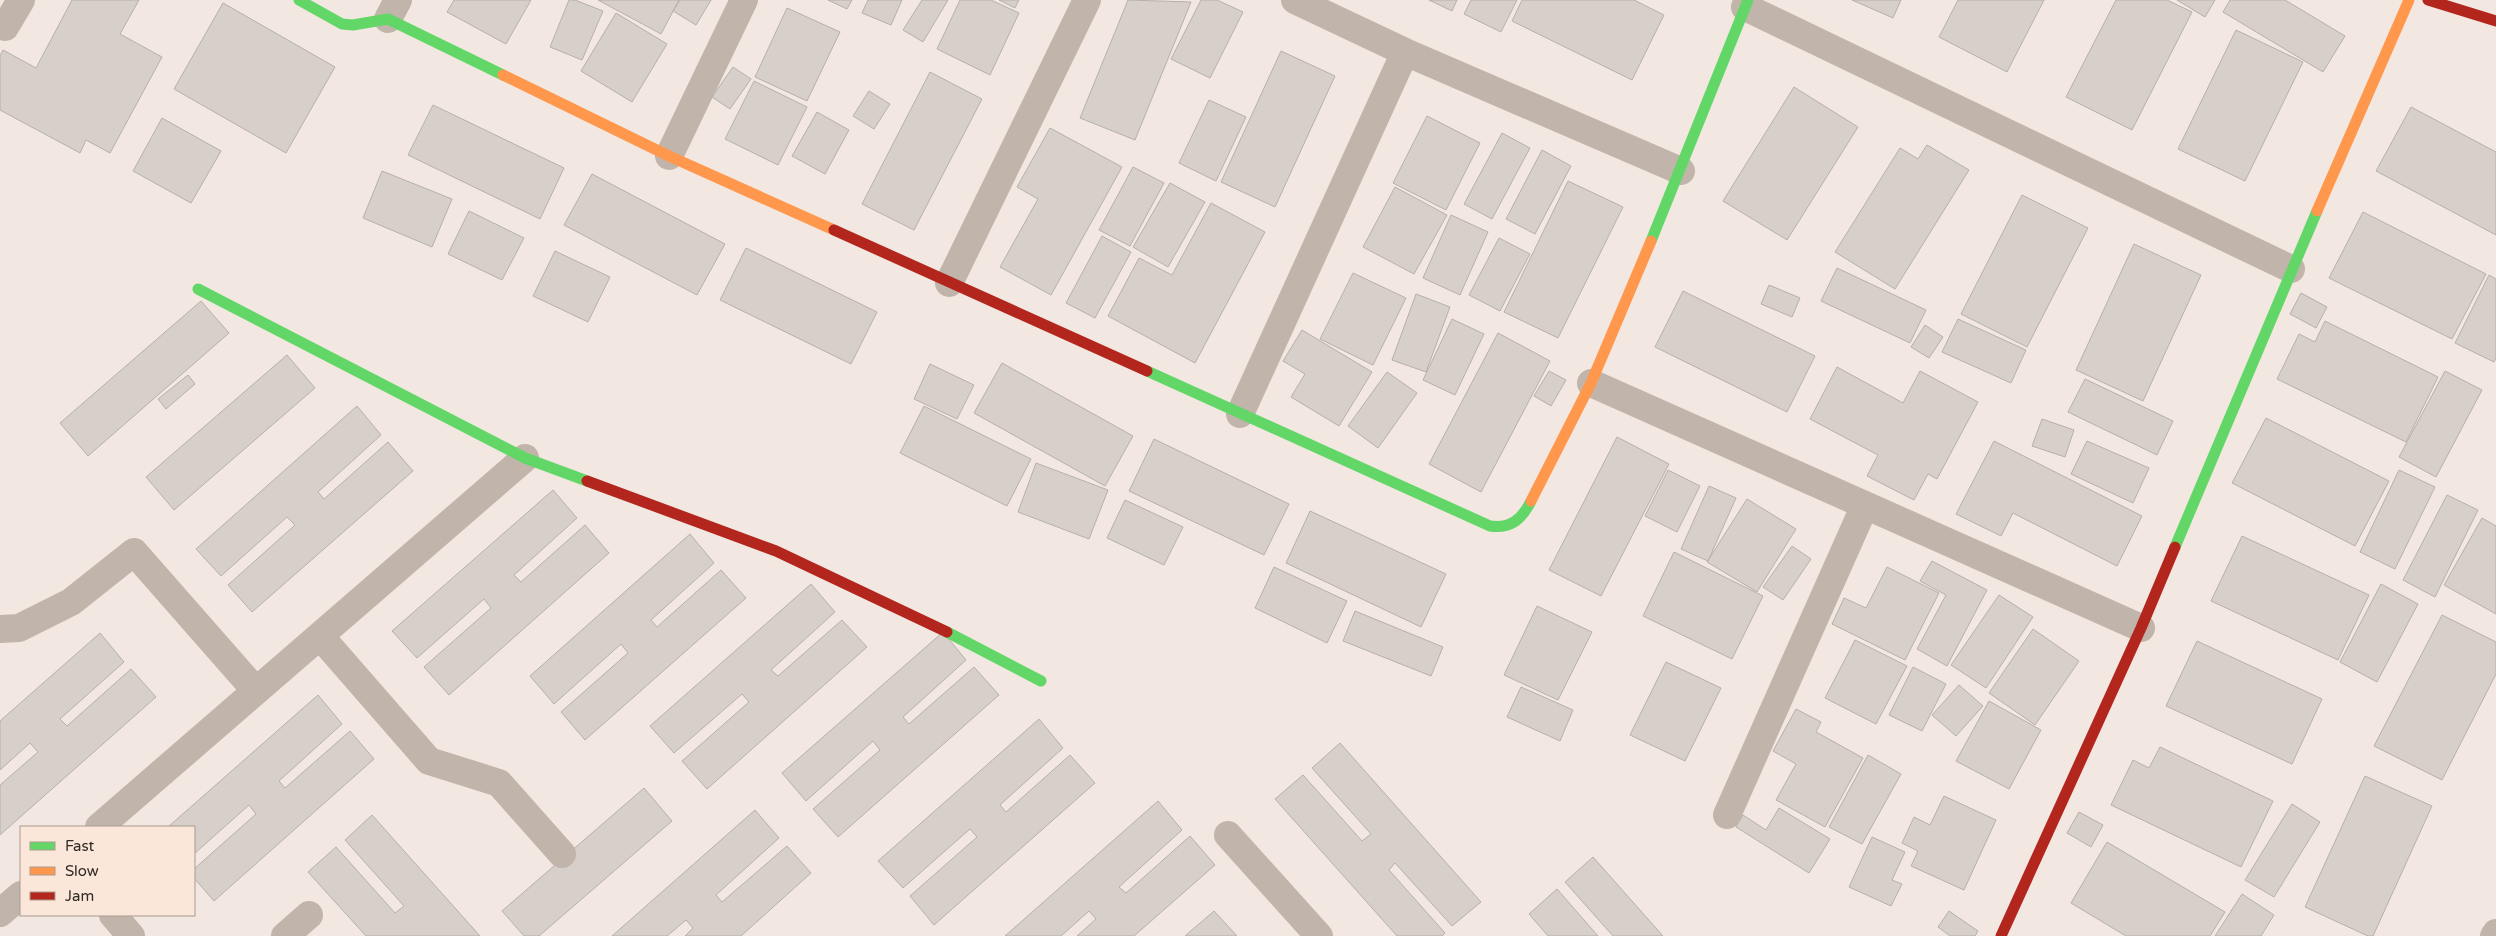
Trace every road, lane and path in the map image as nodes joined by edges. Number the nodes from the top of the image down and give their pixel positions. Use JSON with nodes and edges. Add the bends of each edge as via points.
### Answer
{"nodes":[{"id":1,"x":21,"y":0,"type":"edge"},
{"id":2,"x":299,"y":0,"type":"edge"},
{"id":3,"x":744,"y":0,"type":"edge"},
{"id":4,"x":1087,"y":0,"type":"edge"},
{"id":5,"x":1295,"y":0,"type":"edge"},
{"id":6,"x":2409,"y":0,"type":"edge"},
{"id":7,"x":2428,"y":0,"type":"edge"},
{"id":8,"x":1747,"y":3,"type":"edge"},
{"id":9,"x":393,"y":10,"type":"edge"},
{"id":10,"x":2496,"y":21,"type":"edge"},
{"id":11,"x":6,"y":27,"type":"dead end"},
{"id":12,"x":1405,"y":52,"type":"junction"},
{"id":13,"x":669,"y":156,"type":"junction"},
{"id":14,"x":1681,"y":171,"type":"junction"},
{"id":15,"x":2291,"y":269,"type":"junction"},
{"id":16,"x":950,"y":283,"type":"junction"},
{"id":17,"x":198,"y":289,"type":"dead end"},
{"id":18,"x":1591,"y":384,"type":"junction"},
{"id":19,"x":1240,"y":414,"type":"junction"},
{"id":20,"x":526,"y":458,"type":"junction"},
{"id":21,"x":1865,"y":505,"type":"junction"},
{"id":22,"x":2141,"y":628,"type":"junction"},
{"id":23,"x":0,"y":629,"type":"edge"},
{"id":24,"x":320,"y":636,"type":"junction"},
{"id":25,"x":1042,"y":682,"type":"dead end"},
{"id":26,"x":256,"y":691,"type":"junction"},
{"id":27,"x":1727,"y":815,"type":"dead end"},
{"id":28,"x":100,"y":826,"type":"edge"},
{"id":29,"x":1228,"y":834,"type":"dead end"},
{"id":30,"x":562,"y":854,"type":"dead end"},
{"id":31,"x":20,"y":896,"type":"edge"},
{"id":32,"x":0,"y":913,"type":"edge"},
{"id":33,"x":309,"y":915,"type":"dead end"},
{"id":34,"x":114,"y":916,"type":"edge"},
{"id":35,"x":131,"y":936,"type":"edge"},
{"id":36,"x":285,"y":936,"type":"edge"},
{"id":37,"x":1319,"y":936,"type":"edge"},
{"id":38,"x":2001,"y":936,"type":"edge"}],
"edges":[{"from":1,"to":11,"type":"street"},
{"from":2,"to":9,"type":"street","via":[[342,24],[353,25]]},
{"from":3,"to":13,"type":"street"},
{"from":4,"to":16,"type":"street"},
{"from":5,"to":12,"type":"street"},
{"from":6,"to":15,"type":"street"},
{"from":7,"to":10,"type":"street"},
{"from":8,"to":14,"type":"street"},
{"from":8,"to":15,"type":"street"},
{"from":9,"to":13,"type":"street"},
{"from":12,"to":14,"type":"street"},
{"from":12,"to":19,"type":"street"},
{"from":13,"to":16,"type":"street"},
{"from":14,"to":18,"type":"street"},
{"from":15,"to":22,"type":"street"},
{"from":16,"to":19,"type":"street"},
{"from":17,"to":20,"type":"street"},
{"from":18,"to":19,"type":"street","via":[[1524,515],[1517,522],[1499,528]]},
{"from":18,"to":21,"type":"street"},
{"from":20,"to":24,"type":"street"},
{"from":20,"to":25,"type":"street","via":[[776,552],[968,642]]},
{"from":21,"to":22,"type":"street"},
{"from":21,"to":27,"type":"street"},
{"from":22,"to":38,"type":"street"},
{"from":23,"to":26,"type":"street","via":[[19,628],[71,602],[134,552]]},
{"from":24,"to":26,"type":"street"},
{"from":24,"to":30,"type":"street","via":[[429,761],[500,784]]},
{"from":26,"to":28,"type":"street"},
{"from":29,"to":37,"type":"street"},
{"from":31,"to":32,"type":"street"},
{"from":33,"to":36,"type":"street"},
{"from":34,"to":35,"type":"street"}]}
